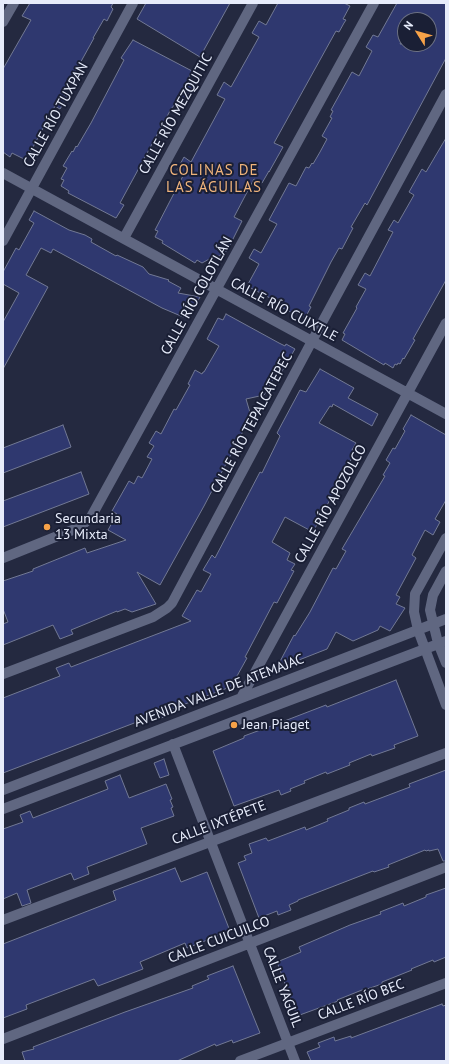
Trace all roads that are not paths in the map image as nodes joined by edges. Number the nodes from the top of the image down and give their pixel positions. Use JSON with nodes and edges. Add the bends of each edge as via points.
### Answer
{"nodes":[{"id":1,"x":14,"y":3,"type":"edge"},
{"id":2,"x":133,"y":3,"type":"edge"},
{"id":3,"x":253,"y":3,"type":"edge"},
{"id":4,"x":374,"y":3,"type":"edge"},
{"id":5,"x":3,"y":22,"type":"edge"},
{"id":6,"x":446,"y":94,"type":"edge"},
{"id":7,"x":3,"y":173,"type":"edge"},
{"id":8,"x":32,"y":188,"type":"junction"},
{"id":9,"x":124,"y":238,"type":"junction"},
{"id":10,"x":3,"y":241,"type":"edge"},
{"id":11,"x":217,"y":289,"type":"junction"},
{"id":12,"x":446,"y":323,"type":"edge"},
{"id":13,"x":312,"y":340,"type":"junction"},
{"id":14,"x":408,"y":393,"type":"junction"},
{"id":15,"x":446,"y":414,"type":"edge"},
{"id":16,"x":446,"y":538,"type":"edge"},
{"id":17,"x":3,"y":558,"type":"edge"},
{"id":18,"x":446,"y":571,"type":"edge"},
{"id":19,"x":446,"y":619,"type":"edge"},
{"id":20,"x":433,"y":624,"type":"junction"},
{"id":21,"x":418,"y":630,"type":"junction"},
{"id":22,"x":442,"y":642,"type":"edge"},
{"id":23,"x":425,"y":649,"type":"junction"},
{"id":24,"x":446,"y":663,"type":"edge"},
{"id":25,"x":3,"y":674,"type":"edge"},
{"id":26,"x":241,"y":698,"type":"junction"},
{"id":27,"x":446,"y":706,"type":"edge"},
{"id":28,"x":173,"y":744,"type":"junction"},
{"id":29,"x":446,"y":753,"type":"edge"},
{"id":30,"x":3,"y":790,"type":"edge"},
{"id":31,"x":3,"y":809,"type":"edge"},
{"id":32,"x":210,"y":841,"type":"junction"},
{"id":33,"x":446,"y":867,"type":"edge"},
{"id":34,"x":3,"y":920,"type":"edge"},
{"id":35,"x":250,"y":943,"type":"junction"},
{"id":36,"x":446,"y":983,"type":"edge"},
{"id":37,"x":3,"y":1039,"type":"edge"},
{"id":38,"x":288,"y":1043,"type":"junction"},
{"id":39,"x":240,"y":1061,"type":"edge"},
{"id":40,"x":295,"y":1061,"type":"edge"}],
"edges":[{"from":1,"to":5,"type":"street"},
{"from":2,"to":8,"type":"street","name":"CALLE RÍO TUXPAN"},
{"from":3,"to":9,"type":"street","name":"CALLE RÍO MEZQUITIC"},
{"from":4,"to":11,"type":"street","name":"CALLE RÍO COLOTLÁN"},
{"from":6,"to":13,"type":"street","name":"CALLE RÍO TEPALCATEPEC"},
{"from":7,"to":8,"type":"street","name":"CALLE RÍO CUIXTLE"},
{"from":8,"to":9,"type":"street","name":"CALLE RÍO CUIXTLE"},
{"from":8,"to":10,"type":"street","name":"CALLE RÍO TUXPAN"},
{"from":9,"to":11,"type":"street","name":"CALLE RÍO CUIXTLE"},
{"from":11,"to":13,"type":"street","name":"CALLE RÍO CUIXTLE"},
{"from":11,"to":17,"type":"street","name":"CALLE RÍO COLOTLÁN","via":[[91,517],[80,527]]},
{"from":12,"to":14,"type":"street","name":"CALLE RÍO APOZOLCO"},
{"from":13,"to":14,"type":"street","name":"CALLE RÍO CUIXTLE"},
{"from":13,"to":25,"type":"street","name":"CALLE RÍO TEPALCATEPEC","via":[[176,597],[167,608],[153,617]]},
{"from":14,"to":15,"type":"street","name":"CALLE RÍO CUIXTLE"},
{"from":14,"to":26,"type":"street","name":"CALLE RÍO APOZOLCO"},
{"from":16,"to":21,"type":"street","via":[[415,594],[414,612]]},
{"from":18,"to":20,"type":"street","via":[[432,595],[430,610]]},
{"from":19,"to":20,"type":"street","name":"AVENIDA VALLE DE ATEMAJAC"},
{"from":20,"to":21,"type":"street","name":"AVENIDA VALLE DE ATEMAJAC"},
{"from":20,"to":22,"type":"street"},
{"from":21,"to":23,"type":"street"},
{"from":21,"to":26,"type":"street","name":"AVENIDA VALLE DE ATEMAJAC"},
{"from":22,"to":23,"type":"street"},
{"from":22,"to":24,"type":"street"},
{"from":23,"to":27,"type":"street"},
{"from":23,"to":28,"type":"street"},
{"from":26,"to":30,"type":"street","name":"AVENIDA VALLE DE ATEMAJAC"},
{"from":28,"to":31,"type":"street"},
{"from":28,"to":32,"type":"street","name":"CALLE YAGUIL"},
{"from":29,"to":32,"type":"street","name":"CALLE IXTÉPETE"},
{"from":32,"to":34,"type":"street","name":"CALLE IXTÉPETE"},
{"from":32,"to":35,"type":"street","name":"CALLE YAGUIL"},
{"from":33,"to":35,"type":"street","name":"CALLE CUICUILCO"},
{"from":35,"to":37,"type":"street","name":"CALLE CUICUILCO"},
{"from":35,"to":38,"type":"street","name":"CALLE YAGUIL"},
{"from":36,"to":38,"type":"street","name":"CALLE RÍO BEC"},
{"from":38,"to":39,"type":"street","name":"CALLE RÍO BEC"},
{"from":38,"to":40,"type":"street","name":"CALLE YAGUIL"}]}
